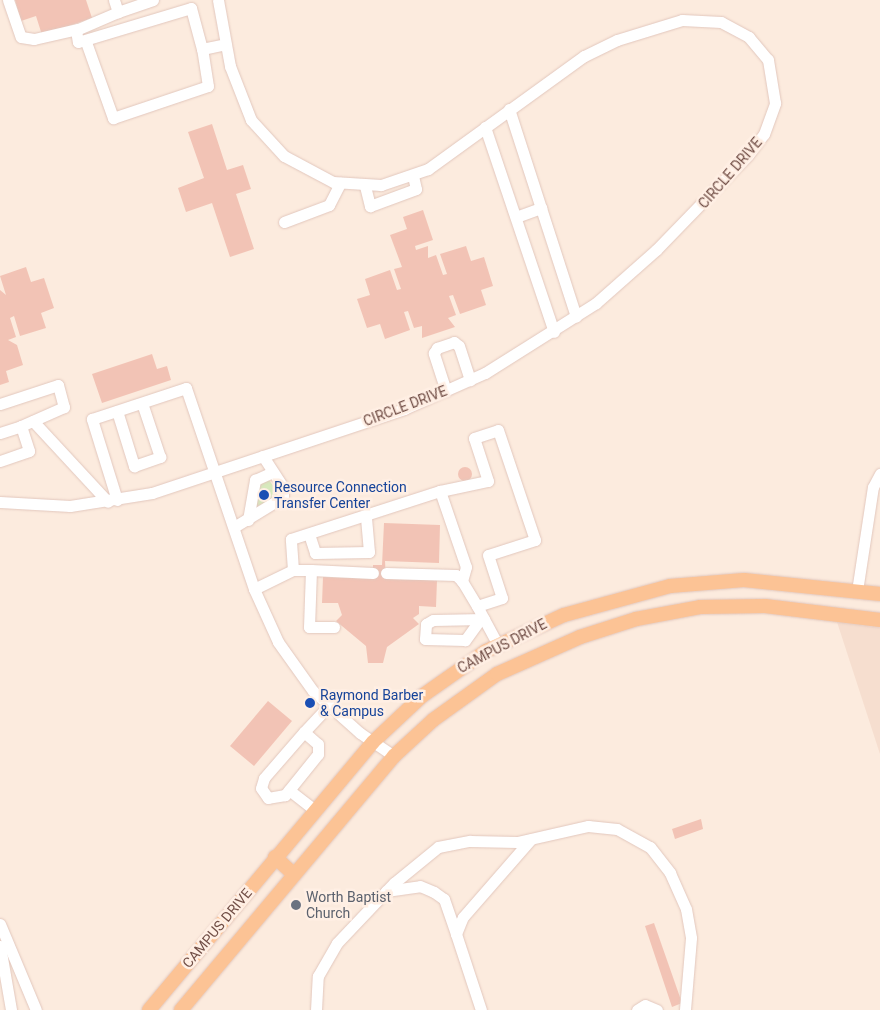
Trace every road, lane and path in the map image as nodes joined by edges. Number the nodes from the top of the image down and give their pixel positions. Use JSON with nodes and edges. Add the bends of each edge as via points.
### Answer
{"nodes":[{"id":1,"x":8,"y":0,"type":"edge"},
{"id":2,"x":114,"y":0,"type":"edge"},
{"id":3,"x":153,"y":0,"type":"edge"},
{"id":4,"x":218,"y":0,"type":"edge"},
{"id":5,"x":192,"y":4,"type":"edge"},
{"id":6,"x":118,"y":12,"type":"junction"},
{"id":7,"x":77,"y":29,"type":"junction"},
{"id":8,"x":86,"y":42,"type":"junction"},
{"id":9,"x":224,"y":44,"type":"junction"},
{"id":10,"x":202,"y":49,"type":"junction"},
{"id":11,"x":509,"y":109,"type":"junction"},
{"id":12,"x":485,"y":127,"type":"junction"},
{"id":13,"x":414,"y":176,"type":"junction"},
{"id":14,"x":340,"y":183,"type":"junction"},
{"id":15,"x":366,"y":186,"type":"junction"},
{"id":16,"x":541,"y":208,"type":"junction"},
{"id":17,"x":516,"y":217,"type":"junction"},
{"id":18,"x":284,"y":222,"type":"dead end"},
{"id":19,"x":576,"y":316,"type":"junction"},
{"id":20,"x":554,"y":332,"type":"junction"},
{"id":21,"x":470,"y":380,"type":"junction"},
{"id":22,"x":446,"y":391,"type":"junction"},
{"id":23,"x":142,"y":402,"type":"junction"},
{"id":24,"x":0,"y":404,"type":"edge"},
{"id":25,"x":117,"y":411,"type":"junction"},
{"id":26,"x":32,"y":420,"type":"junction"},
{"id":27,"x":21,"y":426,"type":"junction"},
{"id":28,"x":0,"y":433,"type":"edge"},
{"id":29,"x":263,"y":456,"type":"junction"},
{"id":30,"x":0,"y":461,"type":"edge"},
{"id":31,"x":215,"y":472,"type":"junction"},
{"id":32,"x":271,"y":473,"type":"junction"},
{"id":33,"x":880,"y":474,"type":"edge"},
{"id":34,"x":440,"y":491,"type":"junction"},
{"id":35,"x":113,"y":501,"type":"junction"},
{"id":36,"x":0,"y":502,"type":"edge"},
{"id":37,"x":366,"y":515,"type":"junction"},
{"id":38,"x":248,"y":520,"type":"junction"},
{"id":39,"x":234,"y":527,"type":"junction"},
{"id":40,"x":309,"y":534,"type":"junction"},
{"id":41,"x":293,"y":570,"type":"junction"},
{"id":42,"x":311,"y":570,"type":"junction"},
{"id":43,"x":373,"y":573,"type":"dead end"},
{"id":44,"x":386,"y":573,"type":"dead end"},
{"id":45,"x":462,"y":580,"type":"junction"},
{"id":46,"x":254,"y":589,"type":"junction"},
{"id":47,"x":857,"y":591,"type":"junction"},
{"id":48,"x":880,"y":594,"type":"edge"},
{"id":49,"x":477,"y":606,"type":"junction"},
{"id":50,"x":880,"y":620,"type":"edge"},
{"id":51,"x":334,"y":627,"type":"dead end"},
{"id":52,"x":498,"y":645,"type":"junction"},
{"id":53,"x":328,"y":706,"type":"junction"},
{"id":54,"x":304,"y":732,"type":"junction"},
{"id":55,"x":373,"y":742,"type":"junction"},
{"id":56,"x":394,"y":756,"type":"junction"},
{"id":57,"x":289,"y":790,"type":"junction"},
{"id":58,"x":316,"y":811,"type":"junction"},
{"id":59,"x":531,"y":839,"type":"junction"},
{"id":60,"x":276,"y":857,"type":"junction"},
{"id":61,"x":294,"y":875,"type":"junction"},
{"id":62,"x":386,"y":891,"type":"junction"},
{"id":63,"x":0,"y":924,"type":"edge"},
{"id":64,"x":456,"y":934,"type":"junction"},
{"id":65,"x":0,"y":946,"type":"edge"},
{"id":66,"x":11,"y":1010,"type":"edge"},
{"id":67,"x":36,"y":1010,"type":"edge"},
{"id":68,"x":149,"y":1010,"type":"edge"},
{"id":69,"x":181,"y":1010,"type":"edge"},
{"id":70,"x":316,"y":1010,"type":"edge"},
{"id":71,"x":480,"y":1010,"type":"edge"},
{"id":72,"x":637,"y":1010,"type":"edge"},
{"id":73,"x":657,"y":1010,"type":"edge"},
{"id":74,"x":685,"y":1010,"type":"edge"}],
"edges":[{"from":1,"to":7,"type":"street","via":[[21,37],[34,39]]},
{"from":2,"to":6,"type":"street"},
{"from":3,"to":6,"type":"street"},
{"from":4,"to":9,"type":"street","name":"CIRCLE DRIVE"},
{"from":5,"to":8,"type":"street"},
{"from":5,"to":10,"type":"street"},
{"from":6,"to":7,"type":"street"},
{"from":7,"to":8,"type":"street","via":[[78,42]]},
{"from":8,"to":10,"type":"street","via":[[113,118],[208,86]]},
{"from":9,"to":10,"type":"street"},
{"from":9,"to":14,"type":"street","name":"CIRCLE DRIVE","via":[[239,95],[268,142],[304,170]]},
{"from":11,"to":12,"type":"street","name":"CIRCLE DRIVE"},
{"from":11,"to":16,"type":"street"},
{"from":11,"to":19,"type":"street","name":"CIRCLE DRIVE","via":[[584,56],[617,40],[682,20],[721,22],[738,30],[758,47],[773,75],[770,121],[748,155],[650,256]]},
{"from":12,"to":13,"type":"street","name":"CIRCLE DRIVE"},
{"from":12,"to":17,"type":"street"},
{"from":13,"to":15,"type":"street","name":"CIRCLE DRIVE"},
{"from":13,"to":15,"type":"street","via":[[416,189],[370,206]]},
{"from":14,"to":15,"type":"street","name":"CIRCLE DRIVE"},
{"from":14,"to":18,"type":"street","via":[[329,205]]},
{"from":16,"to":17,"type":"street"},
{"from":16,"to":19,"type":"street"},
{"from":17,"to":20,"type":"street"},
{"from":19,"to":20,"type":"street","name":"CIRCLE DRIVE"},
{"from":20,"to":21,"type":"street","name":"CIRCLE DRIVE"},
{"from":21,"to":22,"type":"street","name":"CIRCLE DRIVE"},
{"from":21,"to":22,"type":"street","via":[[454,342],[437,348],[434,354]]},
{"from":22,"to":29,"type":"street","name":"CIRCLE DRIVE"},
{"from":23,"to":25,"type":"street"},
{"from":23,"to":25,"type":"street","via":[[160,457],[134,466]]},
{"from":23,"to":31,"type":"street","via":[[186,388]]},
{"from":24,"to":26,"type":"street","via":[[58,385],[64,407]]},
{"from":25,"to":35,"type":"street","via":[[92,419]]},
{"from":26,"to":27,"type":"street"},
{"from":26,"to":35,"type":"street"},
{"from":27,"to":28,"type":"street"},
{"from":27,"to":30,"type":"street","via":[[29,451]]},
{"from":29,"to":31,"type":"street","name":"CIRCLE DRIVE"},
{"from":29,"to":32,"type":"street"},
{"from":31,"to":35,"type":"street","name":"CIRCLE DRIVE"},
{"from":31,"to":39,"type":"street"},
{"from":32,"to":38,"type":"street","via":[[256,480]]},
{"from":32,"to":38,"type":"street","via":[[283,487],[283,497]]},
{"from":33,"to":47,"type":"street","via":[[873,487]]},
{"from":34,"to":37,"type":"street"},
{"from":34,"to":45,"type":"street","via":[[466,567]]},
{"from":34,"to":49,"type":"street","via":[[488,481],[474,438],[498,430],[535,540],[488,556],[502,598]]},
{"from":35,"to":36,"type":"street","name":"CIRCLE DRIVE","via":[[36,506]]},
{"from":37,"to":40,"type":"street"},
{"from":37,"to":40,"type":"street","via":[[369,552],[315,553]]},
{"from":38,"to":39,"type":"street"},
{"from":39,"to":46,"type":"street"},
{"from":40,"to":41,"type":"street","via":[[291,539]]},
{"from":41,"to":42,"type":"street"},
{"from":41,"to":46,"type":"street"},
{"from":42,"to":43,"type":"street"},
{"from":42,"to":51,"type":"street","via":[[309,627]]},
{"from":44,"to":45,"type":"street","via":[[456,575]]},
{"from":45,"to":49,"type":"street"},
{"from":46,"to":53,"type":"street","via":[[278,642]]},
{"from":47,"to":48,"type":"main road","name":"CAMPUS DRIVE"},
{"from":47,"to":52,"type":"main road","name":"CAMPUS DRIVE","via":[[744,580],[670,586],[564,615]]},
{"from":49,"to":52,"type":"street"},
{"from":50,"to":56,"type":"main road","name":"CAMPUS DRIVE","via":[[736,606],[636,619],[580,637],[504,670],[457,701]]},
{"from":52,"to":55,"type":"main road","name":"CAMPUS DRIVE","via":[[444,678]]},
{"from":53,"to":54,"type":"street"},
{"from":53,"to":55,"type":"street"},
{"from":54,"to":57,"type":"street","via":[[319,749]]},
{"from":54,"to":57,"type":"street","via":[[261,782],[268,798],[279,798]]},
{"from":55,"to":56,"type":"street"},
{"from":55,"to":58,"type":"main road","name":"CAMPUS DRIVE"},
{"from":56,"to":61,"type":"main road","name":"CAMPUS DRIVE"},
{"from":57,"to":58,"type":"street"},
{"from":58,"to":60,"type":"main road","name":"CAMPUS DRIVE"},
{"from":59,"to":62,"type":"street","via":[[438,847]]},
{"from":59,"to":64,"type":"street","via":[[463,917]]},
{"from":59,"to":74,"type":"street","via":[[588,826],[617,829],[650,847],[670,872],[686,908],[691,938]]},
{"from":60,"to":61,"type":"main road"},
{"from":60,"to":68,"type":"main road","name":"CAMPUS DRIVE"},
{"from":61,"to":69,"type":"main road","name":"CAMPUS DRIVE"},
{"from":62,"to":64,"type":"street","via":[[420,886],[434,892],[444,900]]},
{"from":62,"to":70,"type":"street","via":[[332,951],[318,976]]},
{"from":63,"to":67,"type":"street"},
{"from":64,"to":71,"type":"street"},
{"from":65,"to":66,"type":"street"},
{"from":72,"to":73,"type":"street","via":[[645,1005]]}]}
